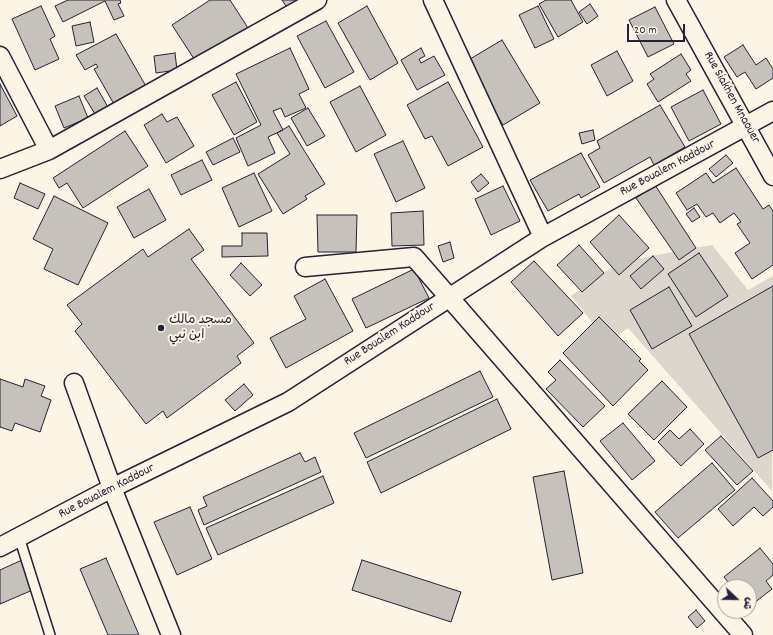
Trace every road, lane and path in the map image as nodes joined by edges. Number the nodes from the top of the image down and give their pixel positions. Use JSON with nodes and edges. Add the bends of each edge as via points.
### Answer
{"nodes":[{"id":1,"x":317,"y":0,"type":"edge"},
{"id":2,"x":433,"y":0,"type":"edge"},
{"id":3,"x":676,"y":0,"type":"edge"},
{"id":4,"x":0,"y":56,"type":"edge"},
{"id":5,"x":773,"y":111,"type":"edge"},
{"id":6,"x":747,"y":126,"type":"junction"},
{"id":7,"x":49,"y":150,"type":"junction"},
{"id":8,"x":0,"y":169,"type":"edge"},
{"id":9,"x":773,"y":176,"type":"edge"},
{"id":10,"x":543,"y":237,"type":"junction"},
{"id":11,"x":305,"y":267,"type":"dead end"},
{"id":12,"x":449,"y":296,"type":"junction"},
{"id":13,"x":74,"y":383,"type":"dead end"},
{"id":14,"x":112,"y":488,"type":"junction"},
{"id":15,"x":18,"y":537,"type":"junction"},
{"id":16,"x":0,"y":547,"type":"edge"},
{"id":17,"x":50,"y":635,"type":"edge"},
{"id":18,"x":171,"y":635,"type":"edge"},
{"id":19,"x":743,"y":635,"type":"edge"}],
"edges":[{"from":1,"to":7,"type":"street"},
{"from":2,"to":10,"type":"street"},
{"from":3,"to":6,"type":"street","name":"Rue Siakhen Mnaouer"},
{"from":4,"to":7,"type":"street"},
{"from":5,"to":6,"type":"street","name":"Rue Boualem Kaddour"},
{"from":6,"to":9,"type":"street","name":"Rue Siakhen Mnaouer"},
{"from":6,"to":10,"type":"street","name":"Rue Boualem Kaddour"},
{"from":7,"to":8,"type":"street"},
{"from":10,"to":12,"type":"street","name":"Rue Boualem Kaddour"},
{"from":11,"to":12,"type":"street","via":[[414,257]]},
{"from":12,"to":14,"type":"street","name":"Rue Boualem Kaddour","via":[[288,402]]},
{"from":12,"to":19,"type":"street"},
{"from":13,"to":14,"type":"street"},
{"from":14,"to":15,"type":"street","name":"Rue Boualem Kaddour"},
{"from":14,"to":18,"type":"street"},
{"from":15,"to":16,"type":"street","name":"Rue Boualem Kaddour"},
{"from":15,"to":17,"type":"lane"}]}
